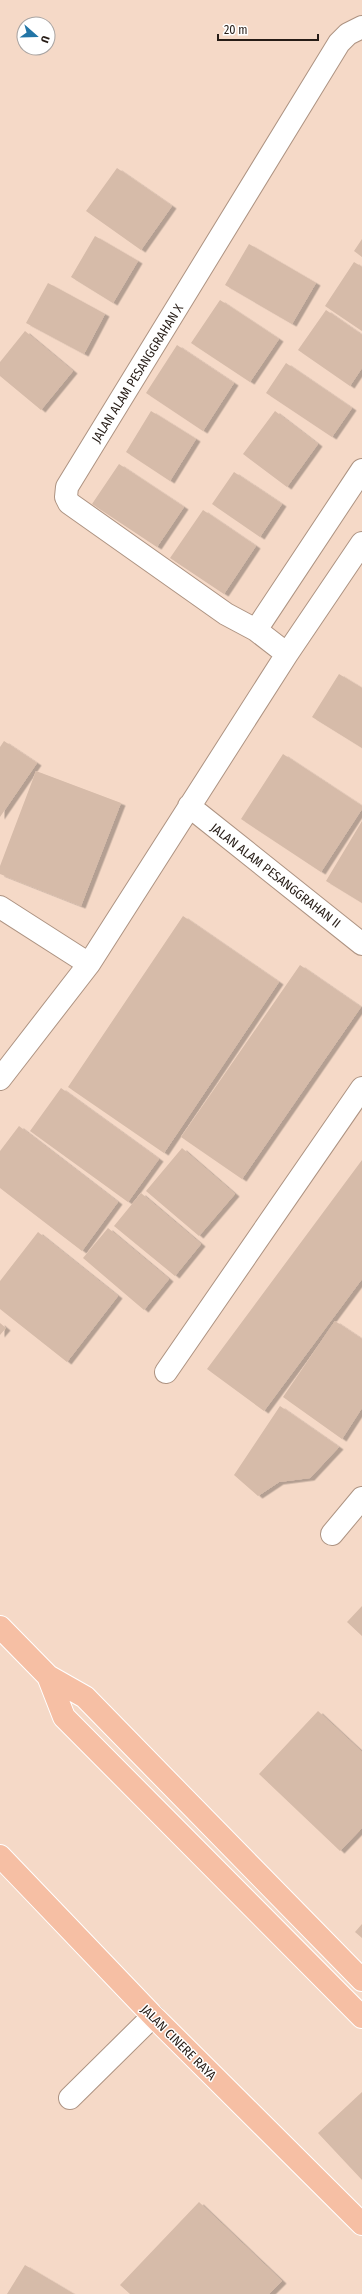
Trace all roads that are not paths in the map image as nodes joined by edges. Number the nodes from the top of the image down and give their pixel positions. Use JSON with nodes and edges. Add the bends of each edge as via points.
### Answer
{"nodes":[{"id":1,"x":362,"y":27,"type":"edge"},
{"id":2,"x":362,"y":470,"type":"edge"},
{"id":3,"x":362,"y":543,"type":"edge"},
{"id":4,"x":256,"y":630,"type":"junction"},
{"id":5,"x":287,"y":654,"type":"junction"},
{"id":6,"x":189,"y":806,"type":"junction"},
{"id":7,"x":0,"y":907,"type":"edge"},
{"id":8,"x":362,"y":944,"type":"edge"},
{"id":9,"x":89,"y":964,"type":"junction"},
{"id":10,"x":0,"y":1079,"type":"edge"},
{"id":11,"x":362,"y":1088,"type":"edge"},
{"id":12,"x":166,"y":1372,"type":"dead end"},
{"id":13,"x":362,"y":1498,"type":"edge"},
{"id":14,"x":332,"y":1534,"type":"dead end"},
{"id":15,"x":0,"y":1626,"type":"edge"},
{"id":16,"x":48,"y":1676,"type":"junction"},
{"id":17,"x":0,"y":1856,"type":"edge"},
{"id":18,"x":362,"y":1980,"type":"edge"},
{"id":19,"x":152,"y":2016,"type":"junction"},
{"id":20,"x":362,"y":2017,"type":"edge"},
{"id":21,"x":70,"y":2098,"type":"dead end"},
{"id":22,"x":362,"y":2224,"type":"edge"}],
"edges":[{"from":1,"to":4,"type":"street","name":"JALAN ALAM PESANGGRAHAN X","via":[[348,34],[339,43],[67,488],[66,497],[69,503],[226,614]]},
{"from":2,"to":4,"type":"street"},
{"from":3,"to":5,"type":"street"},
{"from":4,"to":5,"type":"street","name":"JALAN ALAM PESANGGRAHAN X"},
{"from":5,"to":6,"type":"street"},
{"from":6,"to":8,"type":"street","name":"JALAN ALAM PESANGGRAHAN II"},
{"from":6,"to":9,"type":"street"},
{"from":7,"to":9,"type":"street"},
{"from":9,"to":10,"type":"street"},
{"from":11,"to":12,"type":"street"},
{"from":13,"to":14,"type":"street"},
{"from":15,"to":16,"type":"main road"},
{"from":16,"to":18,"type":"main road","via":[[85,1697]]},
{"from":16,"to":20,"type":"main road","via":[[64,1717]]},
{"from":17,"to":19,"type":"main road","name":"JALAN CINERE RAYA"},
{"from":19,"to":21,"type":"street"},
{"from":19,"to":22,"type":"main road","name":"JALAN CINERE RAYA"}]}
